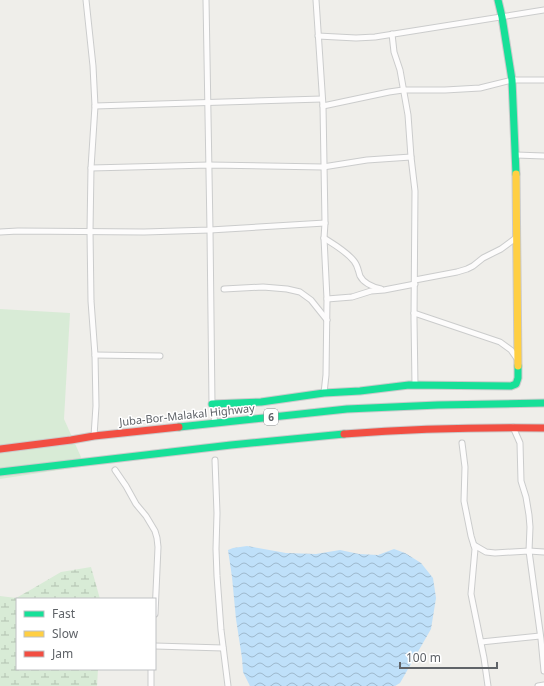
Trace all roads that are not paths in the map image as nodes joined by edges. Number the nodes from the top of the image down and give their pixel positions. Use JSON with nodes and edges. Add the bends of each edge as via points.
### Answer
{"nodes":[{"id":1,"x":86,"y":0,"type":"edge"},
{"id":2,"x":206,"y":0,"type":"edge"},
{"id":3,"x":316,"y":0,"type":"edge"},
{"id":4,"x":498,"y":0,"type":"edge"},
{"id":5,"x":544,"y":10,"type":"edge"},
{"id":6,"x":502,"y":17,"type":"junction"},
{"id":7,"x":392,"y":34,"type":"junction"},
{"id":8,"x":318,"y":36,"type":"junction"},
{"id":9,"x":512,"y":80,"type":"junction"},
{"id":10,"x":544,"y":80,"type":"edge"},
{"id":11,"x":403,"y":90,"type":"junction"},
{"id":12,"x":322,"y":99,"type":"junction"},
{"id":13,"x":208,"y":102,"type":"junction"},
{"id":14,"x":95,"y":106,"type":"junction"},
{"id":15,"x":323,"y":106,"type":"junction"},
{"id":16,"x":516,"y":155,"type":"junction"},
{"id":17,"x":544,"y":156,"type":"edge"},
{"id":18,"x":411,"y":157,"type":"junction"},
{"id":19,"x":209,"y":165,"type":"junction"},
{"id":20,"x":323,"y":167,"type":"junction"},
{"id":21,"x":91,"y":168,"type":"junction"},
{"id":22,"x":325,"y":223,"type":"junction"},
{"id":23,"x":210,"y":230,"type":"junction"},
{"id":24,"x":90,"y":231,"type":"junction"},
{"id":25,"x":0,"y":232,"type":"edge"},
{"id":26,"x":517,"y":237,"type":"junction"},
{"id":27,"x":324,"y":238,"type":"junction"},
{"id":28,"x":415,"y":282,"type":"junction"},
{"id":29,"x":224,"y":289,"type":"dead end"},
{"id":30,"x":384,"y":290,"type":"junction"},
{"id":31,"x":327,"y":299,"type":"junction"},
{"id":32,"x":414,"y":313,"type":"junction"},
{"id":33,"x":327,"y":320,"type":"junction"},
{"id":34,"x":95,"y":355,"type":"junction"},
{"id":35,"x":160,"y":356,"type":"dead end"},
{"id":36,"x":518,"y":360,"type":"junction"},
{"id":37,"x":415,"y":385,"type":"junction"},
{"id":38,"x":324,"y":393,"type":"junction"},
{"id":39,"x":544,"y":403,"type":"edge"},
{"id":40,"x":212,"y":404,"type":"junction"},
{"id":41,"x":215,"y":423,"type":"junction"},
{"id":42,"x":513,"y":427,"type":"junction"},
{"id":43,"x":544,"y":428,"type":"edge"},
{"id":44,"x":94,"y":436,"type":"junction"},
{"id":45,"x":462,"y":443,"type":"dead end"},
{"id":46,"x":0,"y":449,"type":"edge"},
{"id":47,"x":215,"y":460,"type":"dead end"},
{"id":48,"x":115,"y":470,"type":"dead end"},
{"id":49,"x":0,"y":472,"type":"edge"},
{"id":50,"x":474,"y":545,"type":"junction"},
{"id":51,"x":529,"y":551,"type":"junction"},
{"id":52,"x":544,"y":552,"type":"edge"},
{"id":53,"x":156,"y":598,"type":"edge"},
{"id":54,"x":542,"y":638,"type":"edge"},
{"id":55,"x":481,"y":642,"type":"junction"},
{"id":56,"x":156,"y":646,"type":"edge"},
{"id":57,"x":223,"y":648,"type":"junction"},
{"id":58,"x":151,"y":670,"type":"edge"},
{"id":59,"x":544,"y":672,"type":"edge"},
{"id":60,"x":544,"y":685,"type":"edge"},
{"id":61,"x":150,"y":686,"type":"edge"},
{"id":62,"x":228,"y":686,"type":"edge"},
{"id":63,"x":488,"y":686,"type":"edge"},
{"id":64,"x":538,"y":686,"type":"edge"}],
"edges":[{"from":1,"to":14,"type":"street"},
{"from":2,"to":13,"type":"street"},
{"from":3,"to":8,"type":"street"},
{"from":4,"to":6,"type":"main road"},
{"from":5,"to":6,"type":"street"},
{"from":6,"to":7,"type":"street"},
{"from":6,"to":9,"type":"main road"},
{"from":7,"to":8,"type":"street","via":[[356,38]]},
{"from":7,"to":11,"type":"street"},
{"from":8,"to":12,"type":"street"},
{"from":9,"to":10,"type":"street"},
{"from":9,"to":11,"type":"street","via":[[480,88]]},
{"from":9,"to":16,"type":"main road"},
{"from":11,"to":15,"type":"street"},
{"from":11,"to":18,"type":"street","via":[[408,115]]},
{"from":12,"to":13,"type":"street"},
{"from":12,"to":15,"type":"street"},
{"from":13,"to":14,"type":"street"},
{"from":13,"to":19,"type":"street"},
{"from":14,"to":21,"type":"street"},
{"from":15,"to":20,"type":"street"},
{"from":16,"to":17,"type":"street"},
{"from":16,"to":26,"type":"main road"},
{"from":18,"to":20,"type":"street"},
{"from":18,"to":28,"type":"street","via":[[415,191]]},
{"from":19,"to":20,"type":"street"},
{"from":19,"to":21,"type":"street"},
{"from":19,"to":23,"type":"street"},
{"from":20,"to":22,"type":"street"},
{"from":21,"to":24,"type":"street"},
{"from":22,"to":23,"type":"street"},
{"from":22,"to":27,"type":"street"},
{"from":23,"to":24,"type":"street"},
{"from":23,"to":40,"type":"street"},
{"from":24,"to":25,"type":"street"},
{"from":24,"to":34,"type":"street"},
{"from":26,"to":28,"type":"street","via":[[467,269]]},
{"from":26,"to":36,"type":"main road"},
{"from":27,"to":30,"type":"street","via":[[353,260],[364,281],[370,286]]},
{"from":27,"to":31,"type":"street"},
{"from":28,"to":30,"type":"street"},
{"from":28,"to":32,"type":"street"},
{"from":29,"to":33,"type":"street","via":[[263,287],[300,292],[311,300]]},
{"from":30,"to":31,"type":"street"},
{"from":31,"to":33,"type":"street"},
{"from":32,"to":36,"type":"street","via":[[500,342],[511,350]]},
{"from":32,"to":37,"type":"street"},
{"from":33,"to":38,"type":"street"},
{"from":34,"to":35,"type":"street"},
{"from":34,"to":44,"type":"street"},
{"from":36,"to":37,"type":"main road","via":[[518,378],[516,384],[511,386]]},
{"from":37,"to":38,"type":"main road"},
{"from":38,"to":40,"type":"main road","via":[[261,402]]},
{"from":39,"to":41,"type":"main road","name":"Juba-Bor-Malakal Highway","number":"6","via":[[346,410]]},
{"from":40,"to":41,"type":"street"},
{"from":41,"to":44,"type":"main road","name":"Juba-Bor-Malakal Highway","number":"6"},
{"from":42,"to":43,"type":"main road","number":"6"},
{"from":42,"to":49,"type":"main road","number":"6","via":[[390,430],[282,439]]},
{"from":42,"to":51,"type":"street","via":[[520,443],[521,481],[530,514]]},
{"from":44,"to":46,"type":"main road","name":"Juba-Bor-Malakal Highway","number":"6"},
{"from":45,"to":50,"type":"street","via":[[465,467],[464,500]]},
{"from":47,"to":57,"type":"street","via":[[217,576]]},
{"from":48,"to":53,"type":"street","via":[[158,538]]},
{"from":50,"to":51,"type":"street","via":[[486,552],[495,553]]},
{"from":50,"to":55,"type":"street","via":[[471,594]]},
{"from":51,"to":52,"type":"street"},
{"from":51,"to":54,"type":"street"},
{"from":54,"to":55,"type":"street"},
{"from":54,"to":59,"type":"street"},
{"from":55,"to":63,"type":"street"},
{"from":56,"to":57,"type":"street"},
{"from":57,"to":62,"type":"street"},
{"from":58,"to":61,"type":"street"},
{"from":60,"to":64,"type":"street"}]}
